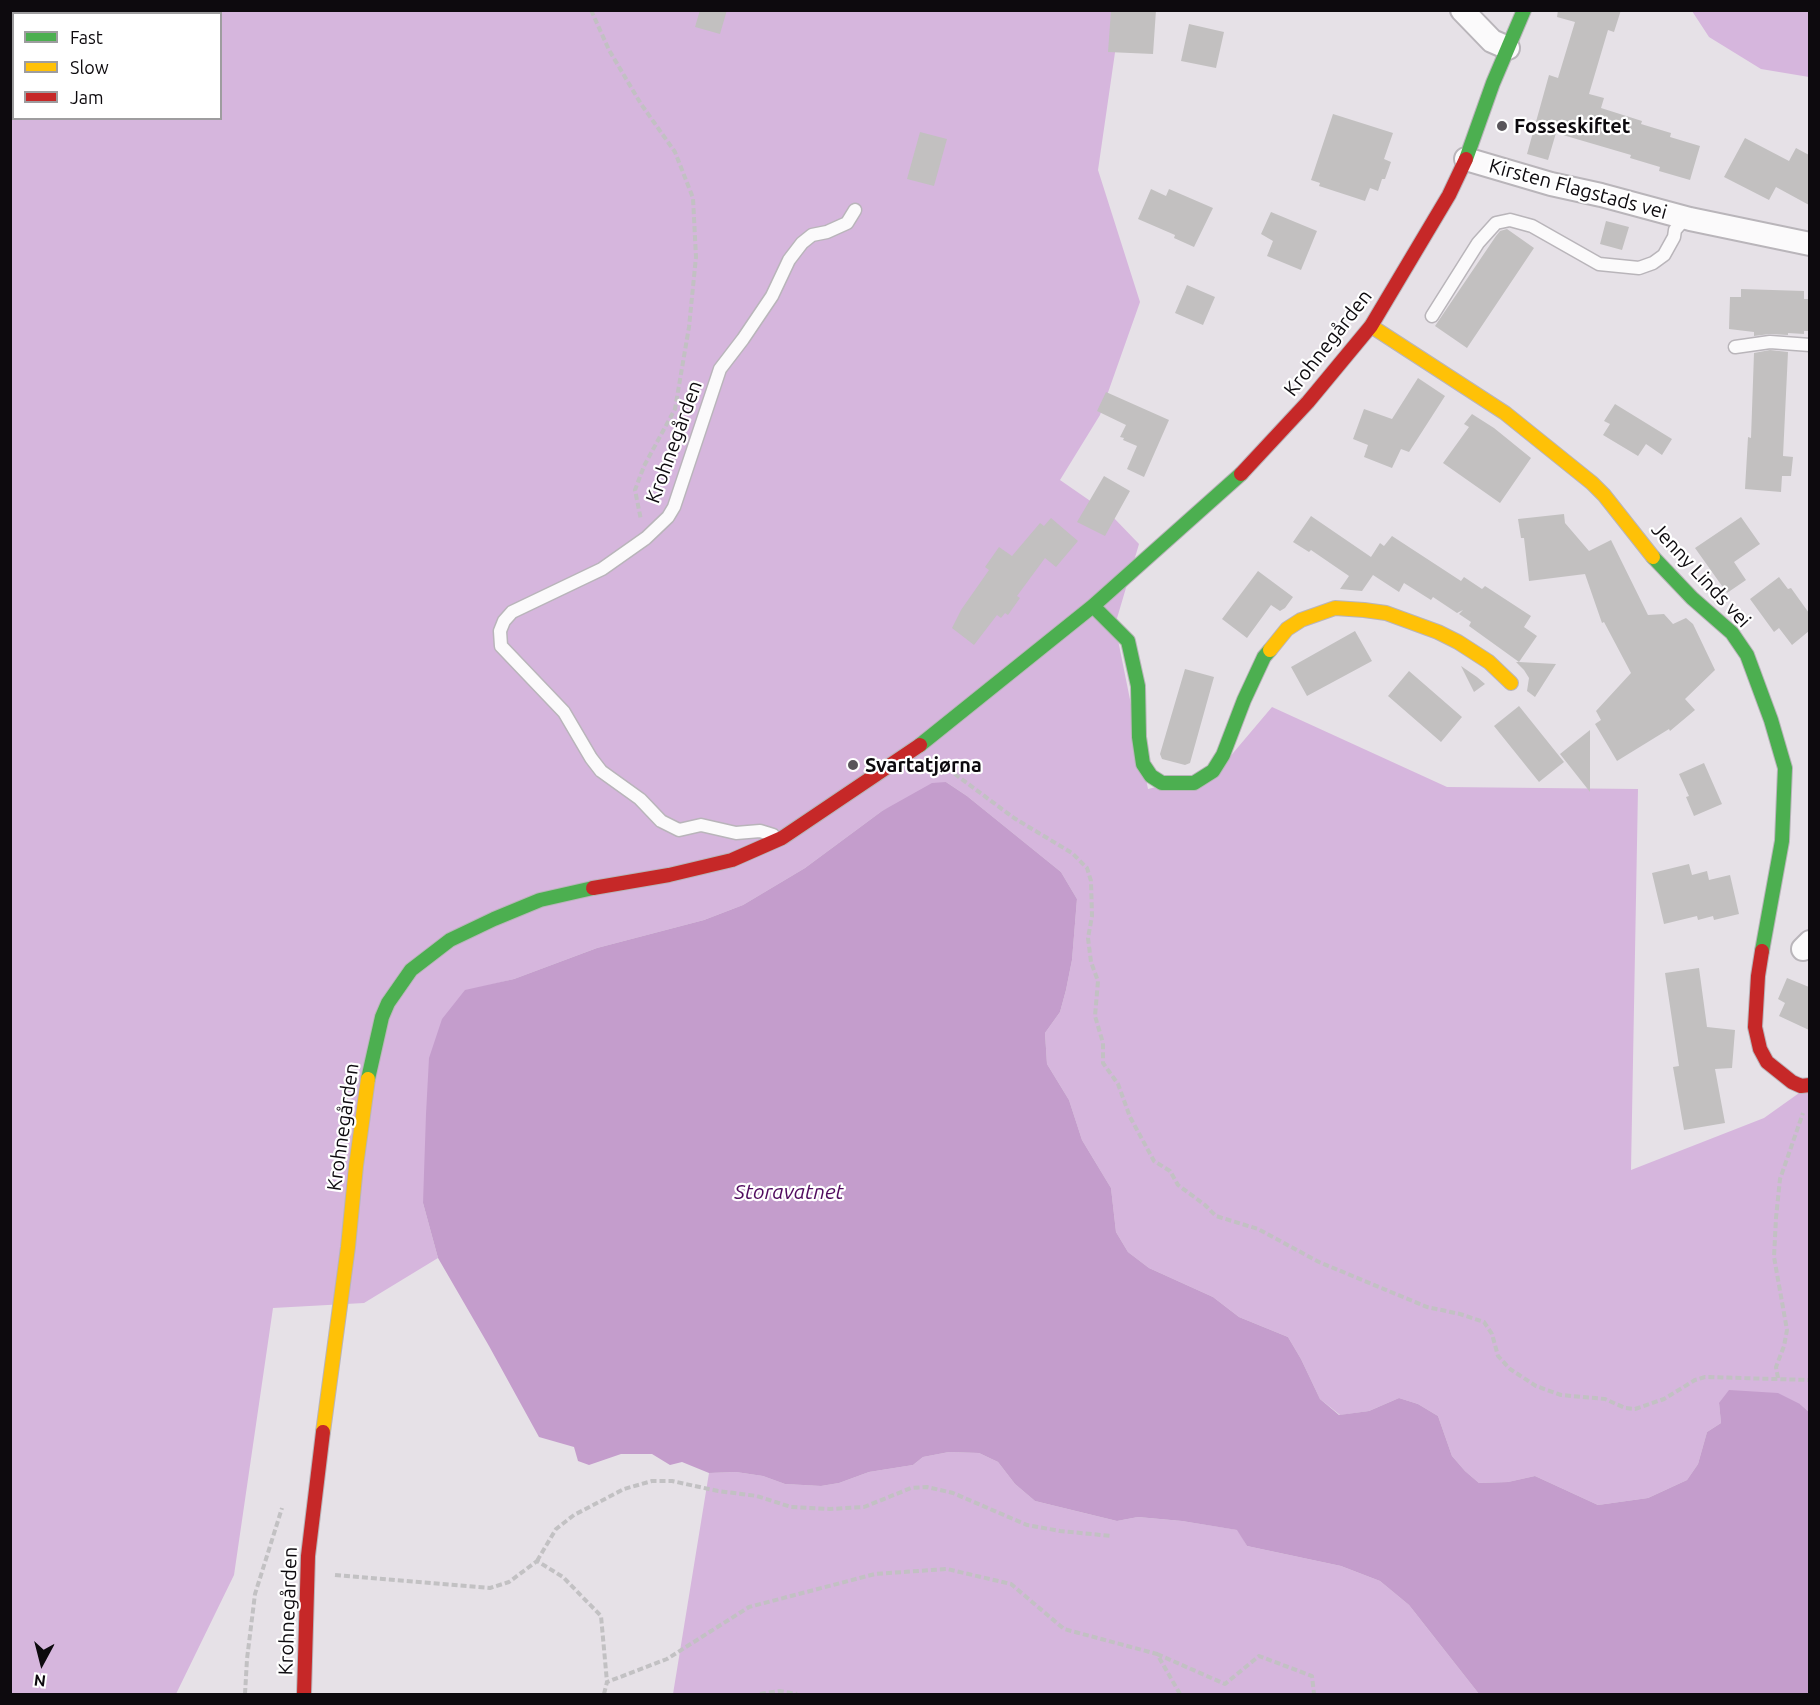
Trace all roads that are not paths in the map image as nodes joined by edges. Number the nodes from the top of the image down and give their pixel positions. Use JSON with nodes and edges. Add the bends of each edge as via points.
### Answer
{"nodes":[{"id":1,"x":1462,"y":10,"type":"edge"},
{"id":2,"x":1524,"y":10,"type":"edge"},
{"id":3,"x":1508,"y":48,"type":"junction"},
{"id":4,"x":1466,"y":159,"type":"junction"},
{"id":5,"x":855,"y":210,"type":"dead end"},
{"id":6,"x":1690,"y":219,"type":"junction"},
{"id":7,"x":1809,"y":244,"type":"edge"},
{"id":8,"x":1432,"y":316,"type":"dead end"},
{"id":9,"x":1371,"y":326,"type":"junction"},
{"id":10,"x":1809,"y":345,"type":"edge"},
{"id":11,"x":1735,"y":347,"type":"dead end"},
{"id":12,"x":1093,"y":606,"type":"junction"},
{"id":13,"x":1511,"y":683,"type":"dead end"},
{"id":14,"x":782,"y":838,"type":"junction"},
{"id":15,"x":1805,"y":1086,"type":"edge"},
{"id":16,"x":304,"y":1695,"type":"edge"}],
"edges":[{"from":1,"to":3,"type":"street","via":[[1492,41]]},
{"from":2,"to":3,"type":"main road","name":"Krohnegården"},
{"from":3,"to":4,"type":"main road","name":"Krohnegården"},
{"from":4,"to":6,"type":"street","name":"Kirsten Flagstads vei"},
{"from":4,"to":9,"type":"main road","name":"Krohnegården","via":[[1449,195]]},
{"from":5,"to":14,"type":"lane","name":"Krohnegården","via":[[847,223],[812,235],[802,243],[772,296],[720,369],[674,507],[660,527],[602,569],[512,612],[500,631],[501,646],[564,712],[601,771],[670,827],[679,830],[701,825],[736,833],[760,831]]},
{"from":6,"to":7,"type":"street","name":"Kirsten Flagstads vei"},
{"from":6,"to":8,"type":"lane","name":"Kirsten Flagstads vei","via":[[1675,230],[1664,255],[1639,268],[1599,264],[1532,226],[1510,220],[1496,223],[1478,243]]},
{"from":9,"to":12,"type":"main road","name":"Krohnegården","via":[[1248,468]]},
{"from":9,"to":15,"type":"main road","name":"Jenny Linds vei","via":[[1505,413],[1592,483],[1651,555],[1732,633],[1747,655],[1785,768],[1782,841],[1758,976],[1755,1027],[1767,1062],[1792,1082]]},
{"from":10,"to":11,"type":"lane","via":[[1770,342]]},
{"from":12,"to":13,"type":"main road","via":[[1128,641],[1138,686],[1143,764],[1162,783],[1194,783],[1213,771],[1264,657],[1287,629],[1320,612],[1335,608],[1386,613],[1438,632],[1489,662]]},
{"from":12,"to":14,"type":"main road","name":"Krohnegården","via":[[919,745]]},
{"from":14,"to":16,"type":"main road","name":"Krohnegården","via":[[732,860],[540,900],[494,918],[450,940],[411,970],[388,1003],[370,1064],[364,1104],[308,1556]]}]}
